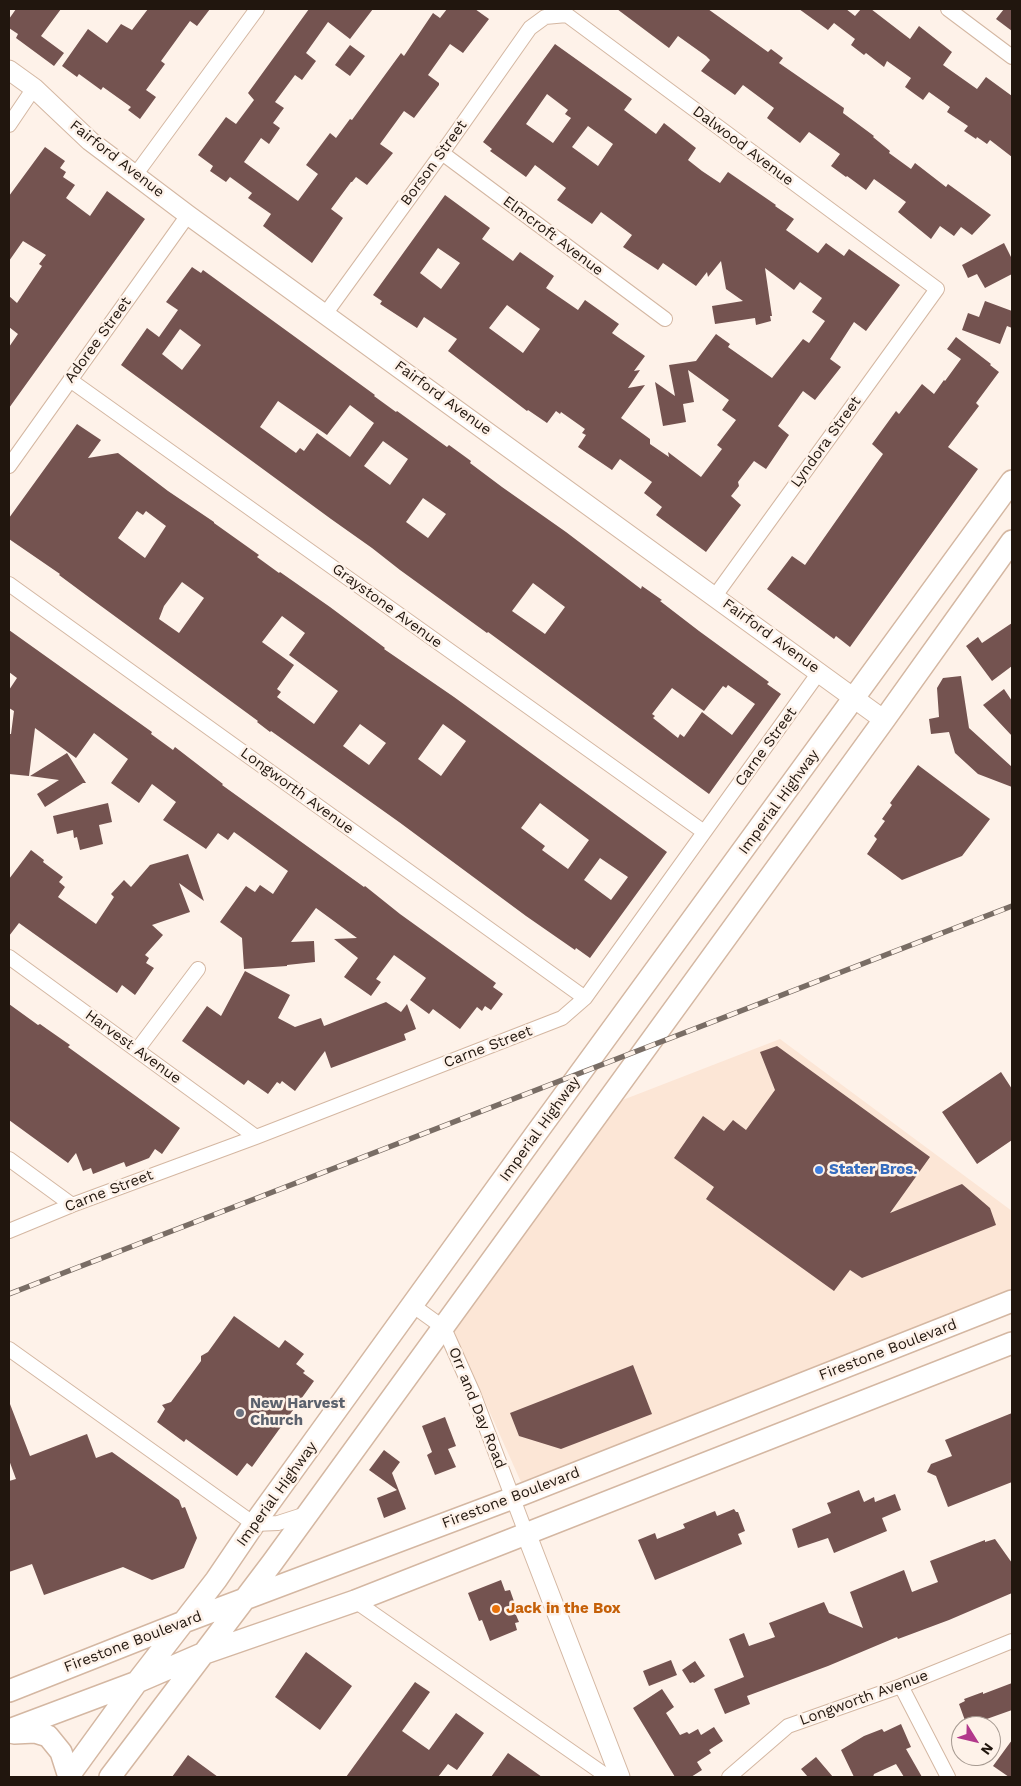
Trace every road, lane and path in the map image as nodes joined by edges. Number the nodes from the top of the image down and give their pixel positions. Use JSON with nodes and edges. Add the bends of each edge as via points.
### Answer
{"nodes":[{"id":1,"x":257,"y":9,"type":"edge"},
{"id":2,"x":948,"y":9,"type":"edge"},
{"id":3,"x":546,"y":17,"type":"joint"},
{"id":4,"x":1012,"y":57,"type":"edge"},
{"id":5,"x":9,"y":70,"type":"edge"},
{"id":6,"x":34,"y":88,"type":"junction"},
{"id":7,"x":9,"y":125,"type":"edge"},
{"id":8,"x":442,"y":153,"type":"junction"},
{"id":9,"x":136,"y":174,"type":"junction"},
{"id":10,"x":188,"y":214,"type":"junction"},
{"id":11,"x":937,"y":289,"type":"joint"},
{"id":12,"x":326,"y":313,"type":"junction"},
{"id":13,"x":664,"y":319,"type":"dead end"},
{"id":14,"x":70,"y":380,"type":"junction"},
{"id":15,"x":9,"y":466,"type":"edge"},
{"id":16,"x":1012,"y":481,"type":"edge"},
{"id":17,"x":1012,"y":541,"type":"edge"},
{"id":18,"x":9,"y":584,"type":"edge"},
{"id":19,"x":715,"y":596,"type":"junction"},
{"id":20,"x":820,"y":671,"type":"junction"},
{"id":21,"x":856,"y":698,"type":"junction"},
{"id":22,"x":884,"y":720,"type":"junction"},
{"id":23,"x":704,"y":832,"type":"junction"},
{"id":24,"x":9,"y":957,"type":"edge"},
{"id":25,"x":198,"y":969,"type":"dead end"},
{"id":26,"x":585,"y":998,"type":"junction"},
{"id":27,"x":137,"y":1050,"type":"junction"},
{"id":28,"x":256,"y":1137,"type":"junction"},
{"id":29,"x":9,"y":1159,"type":"edge"},
{"id":30,"x":72,"y":1205,"type":"junction"},
{"id":31,"x":9,"y":1231,"type":"edge"},
{"id":32,"x":1012,"y":1301,"type":"edge"},
{"id":33,"x":412,"y":1305,"type":"junction"},
{"id":34,"x":444,"y":1328,"type":"junction"},
{"id":35,"x":1012,"y":1343,"type":"edge"},
{"id":36,"x":9,"y":1349,"type":"edge"},
{"id":37,"x":513,"y":1498,"type":"junction"},
{"id":38,"x":309,"y":1512,"type":"junction"},
{"id":39,"x":254,"y":1524,"type":"junction"},
{"id":40,"x":526,"y":1533,"type":"junction"},
{"id":41,"x":246,"y":1599,"type":"junction"},
{"id":42,"x":355,"y":1601,"type":"junction"},
{"id":43,"x":181,"y":1623,"type":"junction"},
{"id":44,"x":1012,"y":1641,"type":"edge"},
{"id":45,"x":202,"y":1654,"type":"junction"},
{"id":46,"x":137,"y":1682,"type":"junction"},
{"id":47,"x":901,"y":1686,"type":"junction"},
{"id":48,"x":9,"y":1691,"type":"edge"},
{"id":49,"x":9,"y":1732,"type":"edge"},
{"id":50,"x":68,"y":1777,"type":"edge"},
{"id":51,"x":110,"y":1777,"type":"edge"},
{"id":52,"x":608,"y":1777,"type":"edge"},
{"id":53,"x":620,"y":1777,"type":"edge"},
{"id":54,"x":729,"y":1777,"type":"edge"},
{"id":55,"x":948,"y":1777,"type":"edge"}],
"edges":[{"from":1,"to":9,"type":"street"},
{"from":2,"to":4,"type":"street"},
{"from":3,"to":8,"type":"street","name":"Borson Street","via":[[530,28]]},
{"from":3,"to":11,"type":"street","name":"Dalwood Avenue","via":[[567,15]]},
{"from":5,"to":6,"type":"street","name":"Fairford Avenue"},
{"from":6,"to":7,"type":"street"},
{"from":6,"to":9,"type":"street","name":"Fairford Avenue","via":[[90,141]]},
{"from":8,"to":12,"type":"street","name":"Borson Street"},
{"from":8,"to":13,"type":"street","name":"Elmcroft Avenue"},
{"from":9,"to":10,"type":"street","name":"Fairford Avenue"},
{"from":10,"to":12,"type":"street","name":"Fairford Avenue"},
{"from":10,"to":14,"type":"street","name":"Adoree Street"},
{"from":11,"to":19,"type":"street","name":"Lyndora Street"},
{"from":12,"to":19,"type":"street","name":"Fairford Avenue"},
{"from":14,"to":15,"type":"street","name":"Adoree Street"},
{"from":14,"to":23,"type":"street","name":"Graystone Avenue"},
{"from":16,"to":21,"type":"main road","name":"Imperial Highway"},
{"from":17,"to":22,"type":"main road"},
{"from":18,"to":26,"type":"street","name":"Longworth Avenue"},
{"from":19,"to":20,"type":"street","name":"Fairford Avenue"},
{"from":20,"to":21,"type":"street","name":"Fairford Avenue"},
{"from":20,"to":23,"type":"street","name":"Carne Street"},
{"from":21,"to":22,"type":"street","name":"Fairford Avenue"},
{"from":21,"to":33,"type":"main road","name":"Imperial Highway"},
{"from":22,"to":34,"type":"main road"},
{"from":23,"to":26,"type":"street","name":"Carne Street"},
{"from":24,"to":27,"type":"street","name":"Harvest Avenue"},
{"from":25,"to":27,"type":"street"},
{"from":26,"to":28,"type":"street","name":"Carne Street","via":[[562,1018]]},
{"from":27,"to":28,"type":"street","name":"Harvest Avenue"},
{"from":28,"to":30,"type":"street","name":"Carne Street"},
{"from":29,"to":30,"type":"street"},
{"from":30,"to":31,"type":"street","name":"Carne Street"},
{"from":32,"to":37,"type":"main road","name":"Firestone Boulevard"},
{"from":33,"to":34,"type":"street","name":"Orr and Day Road"},
{"from":33,"to":39,"type":"main road","name":"Imperial Highway"},
{"from":34,"to":37,"type":"street","name":"Orr and Day Road"},
{"from":34,"to":38,"type":"main road"},
{"from":35,"to":40,"type":"main road"},
{"from":36,"to":39,"type":"street"},
{"from":37,"to":40,"type":"street","name":"Orr and Day Road"},
{"from":37,"to":41,"type":"main road","name":"Firestone Boulevard"},
{"from":38,"to":39,"type":"street","via":[[278,1523]]},
{"from":38,"to":41,"type":"main road"},
{"from":39,"to":43,"type":"main road","name":"Imperial Highway","via":[[216,1580]]},
{"from":40,"to":42,"type":"main road"},
{"from":40,"to":53,"type":"street","name":"Orr and Day Road"},
{"from":41,"to":43,"type":"main road","name":"Firestone Boulevard"},
{"from":41,"to":45,"type":"main road"},
{"from":42,"to":45,"type":"main road"},
{"from":42,"to":52,"type":"street"},
{"from":43,"to":46,"type":"main road","name":"Imperial Highway"},
{"from":43,"to":48,"type":"main road","name":"Firestone Boulevard"},
{"from":44,"to":47,"type":"street","name":"Longworth Avenue"},
{"from":45,"to":46,"type":"main road"},
{"from":45,"to":51,"type":"main road"},
{"from":46,"to":49,"type":"main road"},
{"from":46,"to":50,"type":"main road","name":"Imperial Highway"},
{"from":47,"to":54,"type":"street","name":"Longworth Avenue","via":[[788,1726]]},
{"from":47,"to":55,"type":"street"},
{"from":49,"to":50,"type":"main road","via":[[34,1732],[48,1736],[61,1752]]}]}
